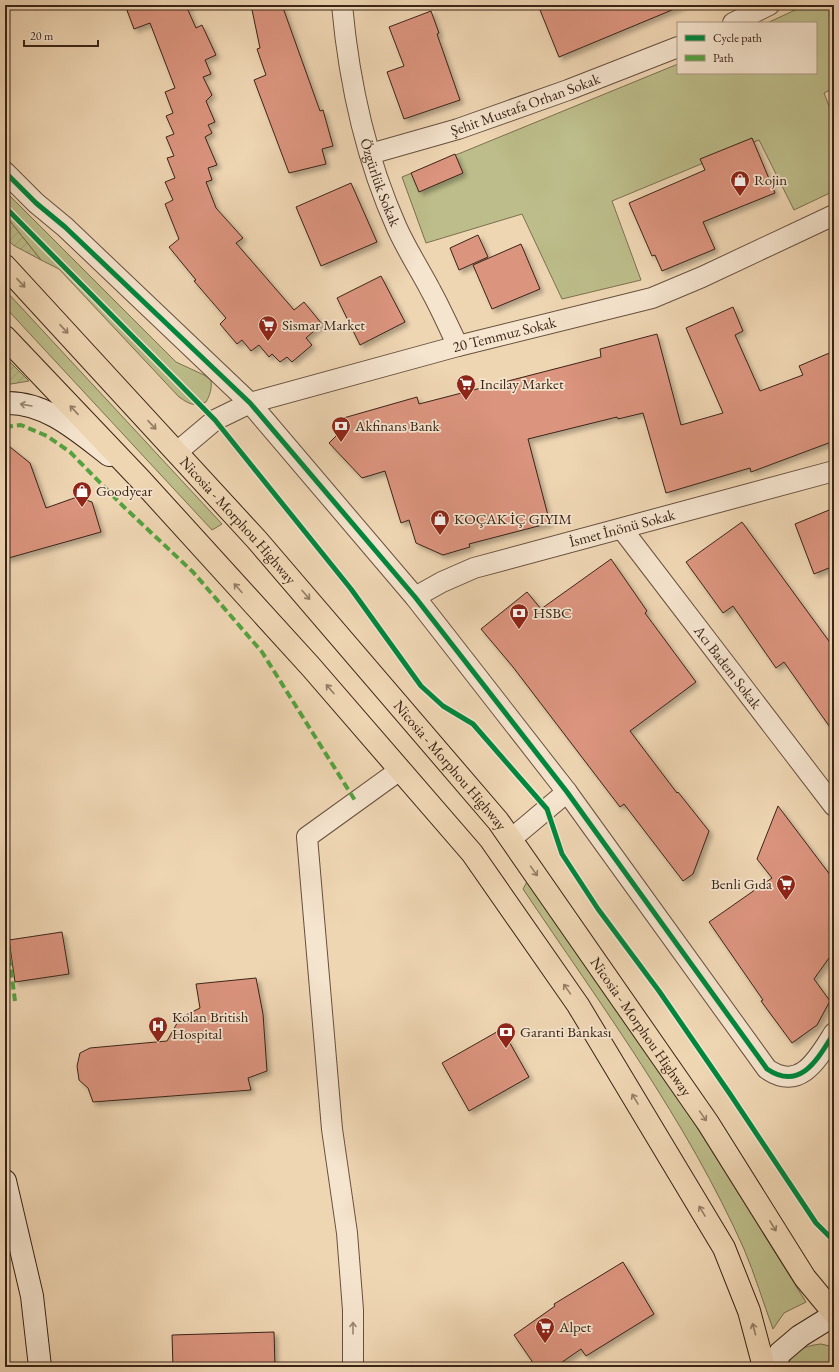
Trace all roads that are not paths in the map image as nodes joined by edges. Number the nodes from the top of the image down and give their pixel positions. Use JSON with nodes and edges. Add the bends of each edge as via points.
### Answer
{"nodes":[{"id":1,"x":342,"y":5,"type":"edge"},
{"id":2,"x":769,"y":5,"type":"edge"},
{"id":3,"x":735,"y":22,"type":"edge"},
{"id":4,"x":677,"y":47,"type":"edge"},
{"id":5,"x":370,"y":154,"type":"junction"},
{"id":6,"x":5,"y":172,"type":"edge"},
{"id":7,"x":834,"y":215,"type":"edge"},
{"id":8,"x":5,"y":266,"type":"edge"},
{"id":9,"x":5,"y":337,"type":"edge"},
{"id":10,"x":458,"y":346,"type":"junction"},
{"id":11,"x":250,"y":402,"type":"junction"},
{"id":12,"x":5,"y":403,"type":"edge"},
{"id":13,"x":177,"y":452,"type":"junction"},
{"id":14,"x":834,"y":471,"type":"edge"},
{"id":15,"x":140,"y":479,"type":"junction"},
{"id":16,"x":622,"y":529,"type":"junction"},
{"id":17,"x":415,"y":597,"type":"junction"},
{"id":18,"x":400,"y":770,"type":"junction"},
{"id":19,"x":567,"y":792,"type":"junction"},
{"id":20,"x":834,"y":806,"type":"edge"},
{"id":21,"x":511,"y":839,"type":"junction"},
{"id":22,"x":834,"y":1033,"type":"edge"},
{"id":23,"x":5,"y":1181,"type":"edge"},
{"id":24,"x":834,"y":1314,"type":"edge"},
{"id":25,"x":40,"y":1367,"type":"edge"},
{"id":26,"x":353,"y":1367,"type":"edge"},
{"id":27,"x":764,"y":1367,"type":"edge"},
{"id":28,"x":774,"y":1367,"type":"edge"}],
"edges":[{"from":1,"to":5,"type":"street","name":"Özgürlük Sokak","via":[[344,34],[357,108]]},
{"from":2,"to":3,"type":"street"},
{"from":4,"to":5,"type":"street","name":"Şehit Mustafa Orhan Sokak","via":[[568,90],[458,128]]},
{"from":5,"to":10,"type":"street","name":"Özgürlük Sokak","via":[[397,229]]},
{"from":6,"to":11,"type":"street"},
{"from":7,"to":10,"type":"street","name":"20 Temmuz Sokak","via":[[652,298]]},
{"from":8,"to":13,"type":"highway","name":"Nicosia - Morphou Highway","one_way":true},
{"from":15,"to":9,"type":"highway","one_way":true},
{"from":10,"to":11,"type":"street","name":"20 Temmuz Sokak"},
{"from":11,"to":13,"type":"street","name":"20 Temmuz Sokak","via":[[215,420]]},
{"from":11,"to":17,"type":"street"},
{"from":15,"to":12,"type":"main road","one_way":true,"via":[[68,424],[36,407]]},
{"from":13,"to":21,"type":"highway","name":"Nicosia - Morphou Highway","one_way":true,"via":[[310,600]]},
{"from":14,"to":16,"type":"street","name":"İsmet İnönü Sokak"},
{"from":18,"to":15,"type":"highway","one_way":true},
{"from":16,"to":17,"type":"street","name":"İsmet İnönü Sokak","via":[[474,568]]},
{"from":16,"to":20,"type":"street","name":"Acı Badem Sokak"},
{"from":17,"to":19,"type":"street"},
{"from":26,"to":18,"type":"street","one_way":true,"via":[[353,1310],[347,1233],[332,1129],[307,837]]},
{"from":27,"to":18,"type":"highway","one_way":true,"via":[[749,1310],[724,1248],[582,1012],[472,853]]},
{"from":19,"to":21,"type":"street"},
{"from":19,"to":22,"type":"street","via":[[767,1069],[783,1077],[806,1071]]},
{"from":21,"to":24,"type":"highway","name":"Nicosia - Morphou Highway","one_way":true,"via":[[708,1124],[805,1278]]},
{"from":23,"to":25,"type":"main road","via":[[32,1296]]},
{"from":24,"to":28,"type":"main road","via":[[800,1336],[780,1353]]}]}
